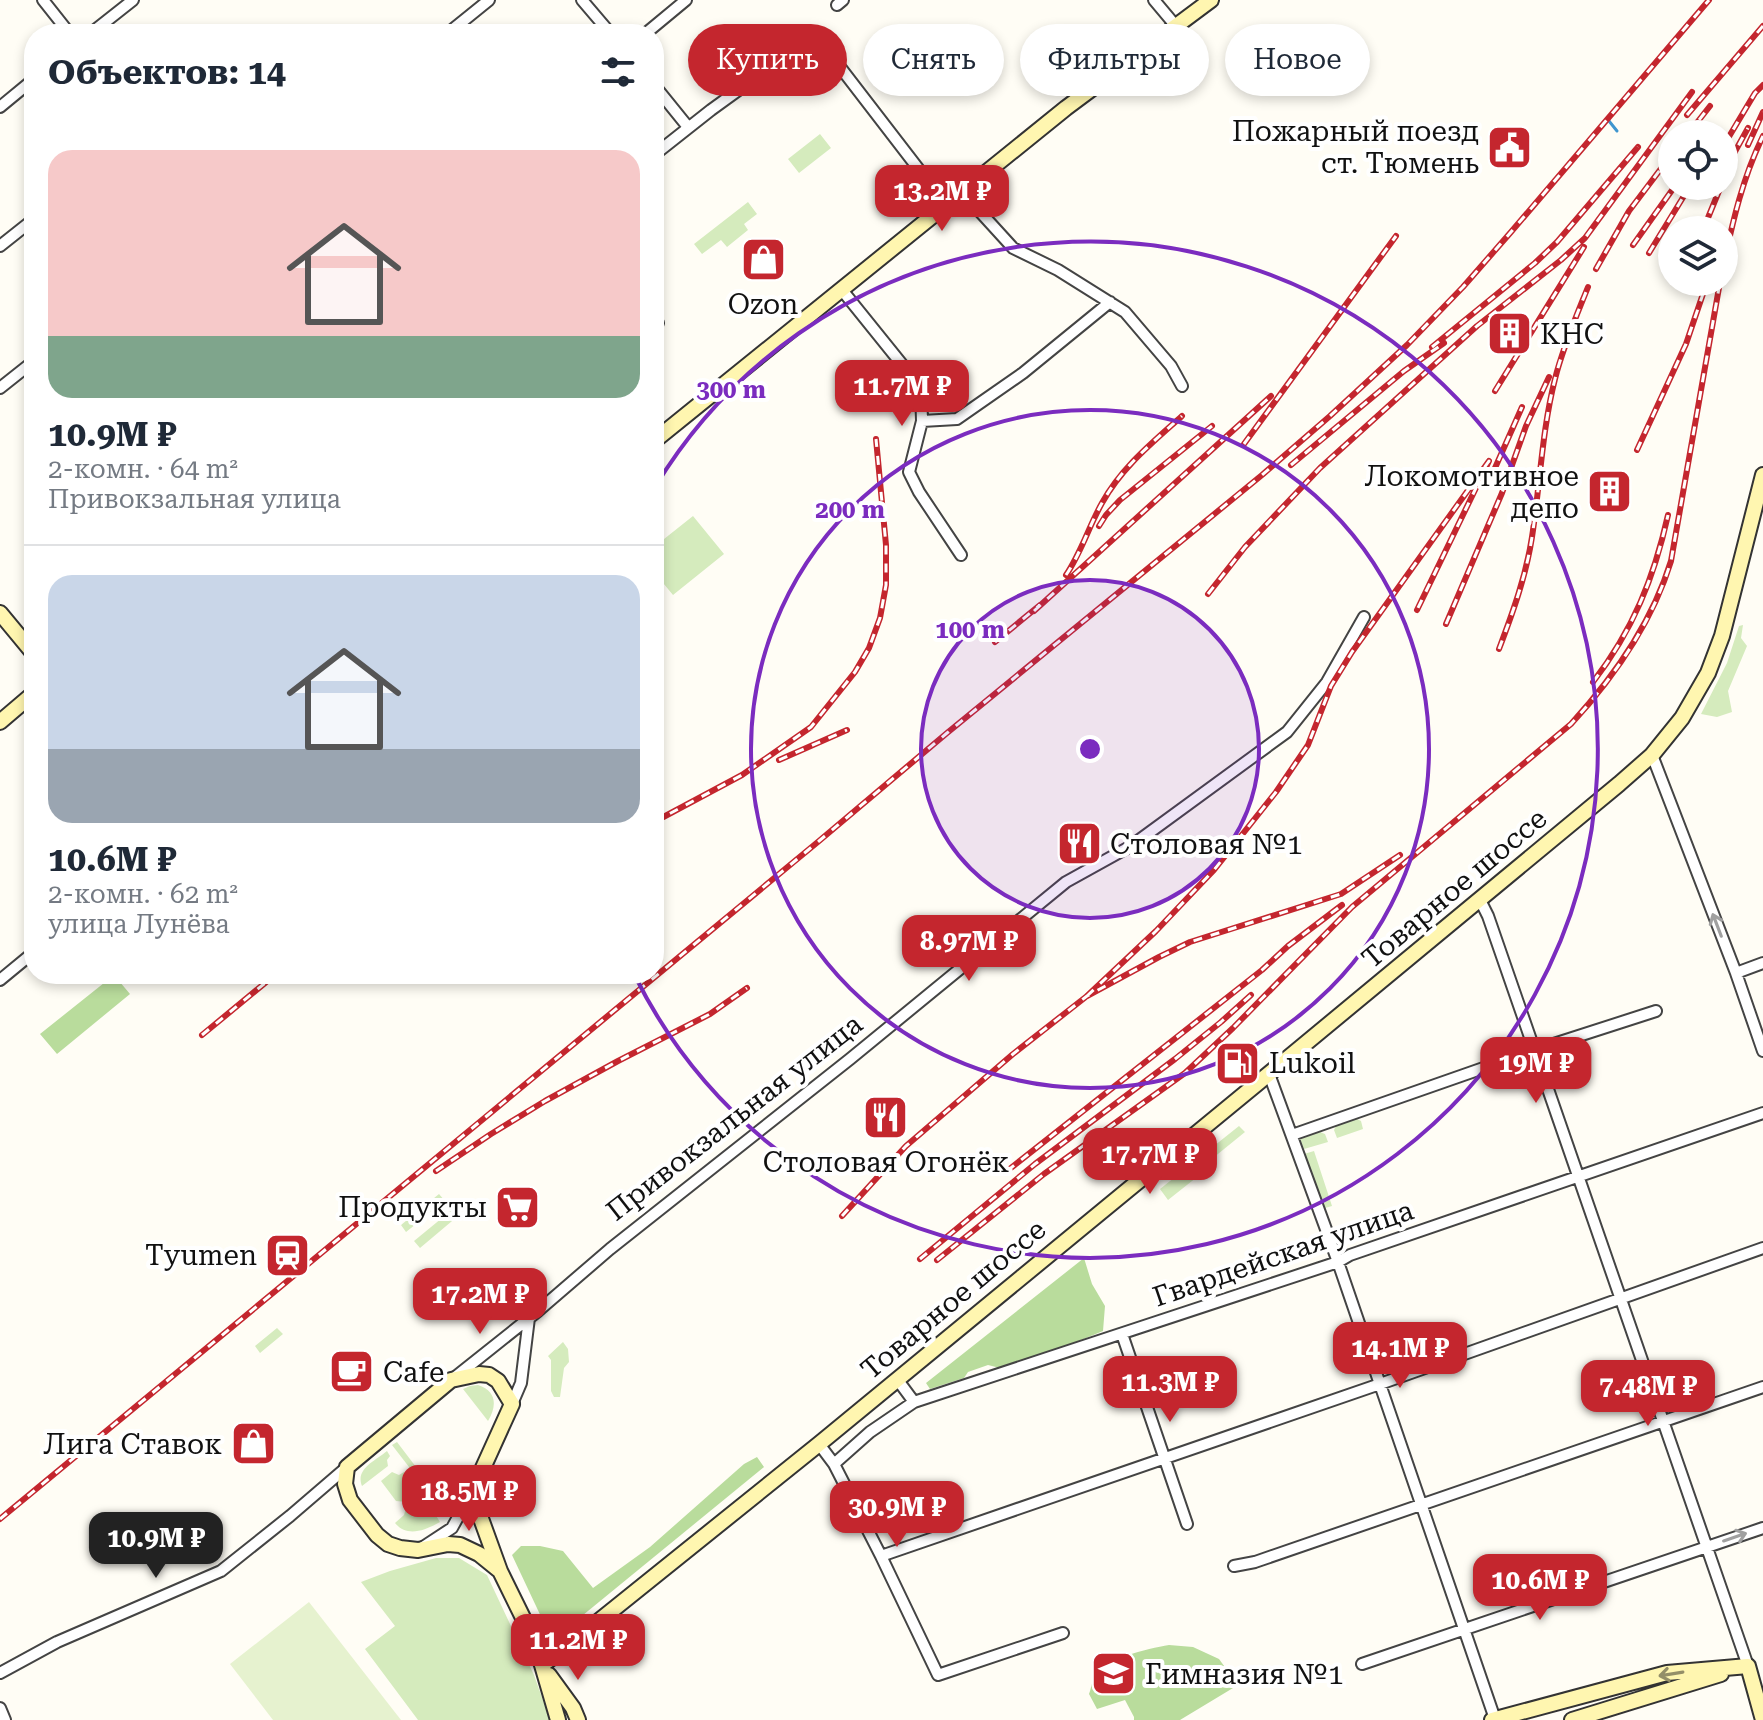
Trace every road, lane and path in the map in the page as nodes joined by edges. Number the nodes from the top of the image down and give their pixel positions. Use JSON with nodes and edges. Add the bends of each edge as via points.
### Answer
{"nodes":[{"id":1,"x":43,"y":0,"type":"edge"},
{"id":2,"x":133,"y":0,"type":"edge"},
{"id":3,"x":489,"y":0,"type":"edge"},
{"id":4,"x":582,"y":0,"type":"edge"},
{"id":5,"x":686,"y":0,"type":"edge"},
{"id":6,"x":1154,"y":0,"type":"edge"},
{"id":7,"x":1211,"y":0,"type":"edge"},
{"id":8,"x":62,"y":24,"type":"edge"},
{"id":9,"x":103,"y":24,"type":"edge"},
{"id":10,"x":459,"y":24,"type":"edge"},
{"id":11,"x":602,"y":24,"type":"edge"},
{"id":12,"x":657,"y":24,"type":"edge"},
{"id":13,"x":1174,"y":24,"type":"edge"},
{"id":14,"x":1176,"y":24,"type":"edge"},
{"id":15,"x":24,"y":87,"type":"edge"},
{"id":16,"x":1082,"y":96,"type":"edge"},
{"id":17,"x":664,"y":97,"type":"edge"},
{"id":18,"x":0,"y":107,"type":"edge"},
{"id":19,"x":688,"y":127,"type":"junction"},
{"id":20,"x":664,"y":147,"type":"edge"},
{"id":21,"x":962,"y":192,"type":"junction"},
{"id":22,"x":948,"y":203,"type":"junction"},
{"id":23,"x":24,"y":227,"type":"edge"},
{"id":24,"x":0,"y":246,"type":"edge"},
{"id":25,"x":842,"y":290,"type":"junction"},
{"id":26,"x":1110,"y":302,"type":"junction"},
{"id":27,"x":24,"y":369,"type":"edge"},
{"id":28,"x":1182,"y":386,"type":"dead end"},
{"id":29,"x":0,"y":388,"type":"edge"},
{"id":30,"x":922,"y":421,"type":"junction"},
{"id":31,"x":664,"y":433,"type":"edge"},
{"id":32,"x":1763,"y":475,"type":"edge"},
{"id":33,"x":961,"y":555,"type":"dead end"},
{"id":34,"x":0,"y":613,"type":"edge"},
{"id":35,"x":1364,"y":617,"type":"dead end"},
{"id":36,"x":24,"y":642,"type":"edge"},
{"id":37,"x":24,"y":702,"type":"edge"},
{"id":38,"x":0,"y":722,"type":"edge"},
{"id":39,"x":1652,"y":755,"type":"junction"},
{"id":40,"x":1480,"y":900,"type":"junction"},
{"id":41,"x":24,"y":960,"type":"edge"},
{"id":42,"x":1763,"y":963,"type":"edge"},
{"id":43,"x":1736,"y":973,"type":"junction"},
{"id":44,"x":0,"y":980,"type":"edge"},
{"id":45,"x":1656,"y":1011,"type":"dead end"},
{"id":46,"x":1535,"y":1050,"type":"junction"},
{"id":47,"x":1763,"y":1051,"type":"edge"},
{"id":48,"x":1269,"y":1074,"type":"junction"},
{"id":49,"x":1763,"y":1113,"type":"edge"},
{"id":50,"x":1292,"y":1135,"type":"junction"},
{"id":51,"x":1578,"y":1177,"type":"junction"},
{"id":52,"x":1763,"y":1248,"type":"edge"},
{"id":53,"x":1338,"y":1262,"type":"junction"},
{"id":54,"x":1620,"y":1299,"type":"junction"},
{"id":55,"x":529,"y":1318,"type":"junction"},
{"id":56,"x":1122,"y":1334,"type":"junction"},
{"id":57,"x":897,"y":1379,"type":"junction"},
{"id":58,"x":451,"y":1380,"type":"junction"},
{"id":59,"x":1380,"y":1384,"type":"junction"},
{"id":60,"x":1763,"y":1387,"type":"edge"},
{"id":61,"x":914,"y":1402,"type":"junction"},
{"id":62,"x":512,"y":1404,"type":"junction"},
{"id":63,"x":1663,"y":1420,"type":"junction"},
{"id":64,"x":819,"y":1444,"type":"junction"},
{"id":65,"x":1165,"y":1459,"type":"junction"},
{"id":66,"x":834,"y":1464,"type":"junction"},
{"id":67,"x":347,"y":1467,"type":"junction"},
{"id":68,"x":478,"y":1479,"type":"junction"},
{"id":69,"x":1422,"y":1505,"type":"junction"},
{"id":70,"x":1187,"y":1524,"type":"dead end"},
{"id":71,"x":1763,"y":1528,"type":"edge"},
{"id":72,"x":1707,"y":1547,"type":"junction"},
{"id":73,"x":418,"y":1550,"type":"junction"},
{"id":74,"x":881,"y":1556,"type":"junction"},
{"id":75,"x":1234,"y":1566,"type":"dead end"},
{"id":76,"x":500,"y":1571,"type":"junction"},
{"id":77,"x":1464,"y":1630,"type":"junction"},
{"id":78,"x":1063,"y":1633,"type":"dead end"},
{"id":79,"x":1763,"y":1661,"type":"edge"},
{"id":80,"x":1362,"y":1664,"type":"dead end"},
{"id":81,"x":542,"y":1665,"type":"junction"},
{"id":82,"x":1748,"y":1666,"type":"junction"},
{"id":83,"x":0,"y":1673,"type":"edge"},
{"id":84,"x":0,"y":1708,"type":"edge"},
{"id":85,"x":5,"y":1720,"type":"edge"},
{"id":86,"x":558,"y":1720,"type":"edge"},
{"id":87,"x":578,"y":1720,"type":"edge"},
{"id":88,"x":1494,"y":1720,"type":"edge"},
{"id":89,"x":1572,"y":1720,"type":"edge"},
{"id":90,"x":1763,"y":1720,"type":"edge"}],
"edges":[{"from":1,"to":8,"type":"street"},
{"from":2,"to":9,"type":"street"},
{"from":3,"to":10,"type":"street"},
{"from":4,"to":11,"type":"street"},
{"from":5,"to":12,"type":"street"},
{"from":6,"to":13,"type":"street"},
{"from":7,"to":14,"type":"street"},
{"from":15,"to":18,"type":"street"},
{"from":16,"to":21,"type":"street"},
{"from":17,"to":19,"type":"street"},
{"from":19,"to":20,"type":"street"},
{"from":19,"to":22,"type":"street","via":[[794,50],[817,45],[830,54]]},
{"from":21,"to":22,"type":"street"},
{"from":21,"to":26,"type":"street","via":[[1013,248]]},
{"from":22,"to":25,"type":"street"},
{"from":23,"to":24,"type":"street"},
{"from":25,"to":30,"type":"street","via":[[921,388]]},
{"from":25,"to":31,"type":"street"},
{"from":26,"to":28,"type":"street","via":[[1125,312]]},
{"from":26,"to":30,"type":"street","via":[[957,419]]},
{"from":27,"to":29,"type":"street"},
{"from":30,"to":33,"type":"street","via":[[909,472]]},
{"from":32,"to":39,"type":"street","name":"Товарное шоссе","via":[[1708,673]]},
{"from":34,"to":36,"type":"street"},
{"from":35,"to":55,"type":"street","name":"Привокзальная улица","via":[[1327,682],[1287,732],[1131,846],[1066,882]]},
{"from":37,"to":38,"type":"street"},
{"from":39,"to":40,"type":"street","name":"Товарное шоссе"},
{"from":43,"to":39,"type":"street","one_way":true},
{"from":40,"to":46,"type":"street"},
{"from":40,"to":48,"type":"street","name":"Товарное шоссе"},
{"from":41,"to":44,"type":"street"},
{"from":42,"to":43,"type":"street"},
{"from":43,"to":47,"type":"street"},
{"from":45,"to":46,"type":"street"},
{"from":46,"to":50,"type":"street"},
{"from":46,"to":51,"type":"street"},
{"from":48,"to":50,"type":"street"},
{"from":48,"to":57,"type":"street","name":"Товарное шоссе"},
{"from":49,"to":51,"type":"street","name":"Гвардейская улица"},
{"from":50,"to":53,"type":"street"},
{"from":51,"to":53,"type":"street","name":"Гвардейская улица"},
{"from":51,"to":54,"type":"street"},
{"from":52,"to":54,"type":"street"},
{"from":53,"to":56,"type":"street","name":"Гвардейская улица"},
{"from":53,"to":59,"type":"street"},
{"from":54,"to":59,"type":"street"},
{"from":54,"to":63,"type":"street"},
{"from":55,"to":58,"type":"street","name":"Привокзальная улица"},
{"from":55,"to":62,"type":"street","via":[[521,1383]]},
{"from":56,"to":61,"type":"street","name":"Гвардейская улица"},
{"from":56,"to":65,"type":"street"},
{"from":57,"to":61,"type":"street"},
{"from":57,"to":64,"type":"street","name":"Товарное шоссе"},
{"from":58,"to":62,"type":"street","via":[[489,1375]]},
{"from":58,"to":67,"type":"street","name":"Привокзальная улица"},
{"from":59,"to":65,"type":"street"},
{"from":59,"to":69,"type":"street"},
{"from":60,"to":63,"type":"street"},
{"from":61,"to":66,"type":"street","name":"Гвардейская улица"},
{"from":62,"to":68,"type":"street"},
{"from":63,"to":69,"type":"street"},
{"from":63,"to":72,"type":"street"},
{"from":64,"to":66,"type":"street"},
{"from":64,"to":81,"type":"street","name":"Товарное шоссе"},
{"from":65,"to":70,"type":"street"},
{"from":65,"to":74,"type":"street"},
{"from":66,"to":74,"type":"street"},
{"from":67,"to":73,"type":"street","via":[[350,1500],[377,1535],[388,1544]]},
{"from":67,"to":83,"type":"street","via":[[221,1571],[57,1642]]},
{"from":68,"to":73,"type":"street","via":[[452,1528]]},
{"from":68,"to":76,"type":"street","via":[[475,1502]]},
{"from":69,"to":75,"type":"street"},
{"from":69,"to":77,"type":"street"},
{"from":72,"to":71,"type":"street","one_way":true},
{"from":72,"to":77,"type":"street"},
{"from":72,"to":82,"type":"street"},
{"from":73,"to":76,"type":"street","via":[[460,1545]]},
{"from":74,"to":78,"type":"street","via":[[938,1675]]},
{"from":76,"to":81,"type":"street"},
{"from":77,"to":80,"type":"street"},
{"from":77,"to":88,"type":"street"},
{"from":79,"to":82,"type":"street"},
{"from":81,"to":86,"type":"street"},
{"from":81,"to":87,"type":"street"},
{"from":82,"to":88,"type":"street","one_way":true,"via":[[1667,1673]]},
{"from":82,"to":89,"type":"street"},
{"from":82,"to":90,"type":"street"},
{"from":84,"to":85,"type":"street"}]}
